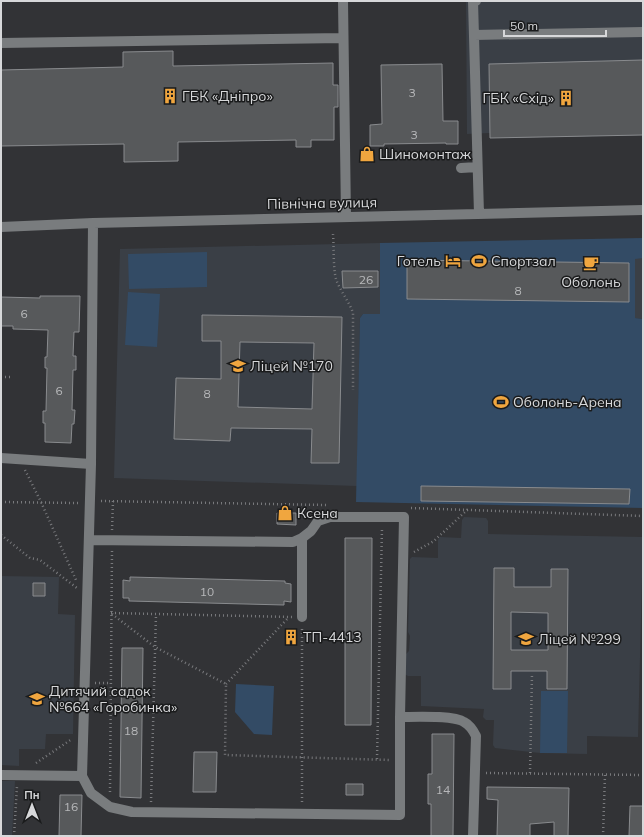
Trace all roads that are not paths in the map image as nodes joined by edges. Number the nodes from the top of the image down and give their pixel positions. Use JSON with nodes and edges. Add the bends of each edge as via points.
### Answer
{"nodes":[{"id":1,"x":343,"y":1,"type":"edge"},
{"id":2,"x":476,"y":1,"type":"edge"},
{"id":3,"x":643,"y":32,"type":"edge"},
{"id":4,"x":474,"y":35,"type":"junction"},
{"id":5,"x":344,"y":38,"type":"junction"},
{"id":6,"x":1,"y":43,"type":"edge"},
{"id":7,"x":477,"y":167,"type":"junction"},
{"id":8,"x":461,"y":168,"type":"dead end"},
{"id":9,"x":643,"y":210,"type":"edge"},
{"id":10,"x":479,"y":214,"type":"junction"},
{"id":11,"x":346,"y":217,"type":"junction"},
{"id":12,"x":93,"y":223,"type":"junction"},
{"id":13,"x":1,"y":227,"type":"edge"},
{"id":14,"x":1,"y":458,"type":"edge"},
{"id":15,"x":90,"y":464,"type":"junction"},
{"id":16,"x":302,"y":538,"type":"junction"},
{"id":17,"x":89,"y":540,"type":"junction"},
{"id":18,"x":302,"y":617,"type":"road end"},
{"id":19,"x":400,"y":717,"type":"junction"},
{"id":20,"x":1,"y":775,"type":"edge"},
{"id":21,"x":82,"y":776,"type":"junction"},
{"id":22,"x":473,"y":836,"type":"edge"}],
"edges":[{"from":1,"to":5,"type":"street"},
{"from":2,"to":4,"type":"street","via":[[473,1]]},
{"from":3,"to":4,"type":"street"},
{"from":4,"to":7,"type":"street"},
{"from":5,"to":6,"type":"street"},
{"from":5,"to":11,"type":"street","via":[[348,168]]},
{"from":7,"to":8,"type":"street"},
{"from":7,"to":10,"type":"street"},
{"from":9,"to":10,"type":"street","name":"Північна вулиця"},
{"from":10,"to":11,"type":"street","name":"Північна вулиця"},
{"from":11,"to":12,"type":"street","name":"Північна вулиця"},
{"from":12,"to":13,"type":"street","name":"Північна вулиця"},
{"from":12,"to":15,"type":"street"},
{"from":14,"to":15,"type":"street"},
{"from":15,"to":17,"type":"street"},
{"from":16,"to":17,"type":"street","via":[[293,542]]},
{"from":16,"to":18,"type":"street"},
{"from":16,"to":19,"type":"street","via":[[318,521],[330,517],[404,518]]},
{"from":17,"to":21,"type":"street"},
{"from":19,"to":21,"type":"street","via":[[400,815],[132,812],[110,807],[91,793]]},
{"from":19,"to":22,"type":"street","via":[[454,718],[472,728],[476,736]]},
{"from":20,"to":21,"type":"street"}]}
